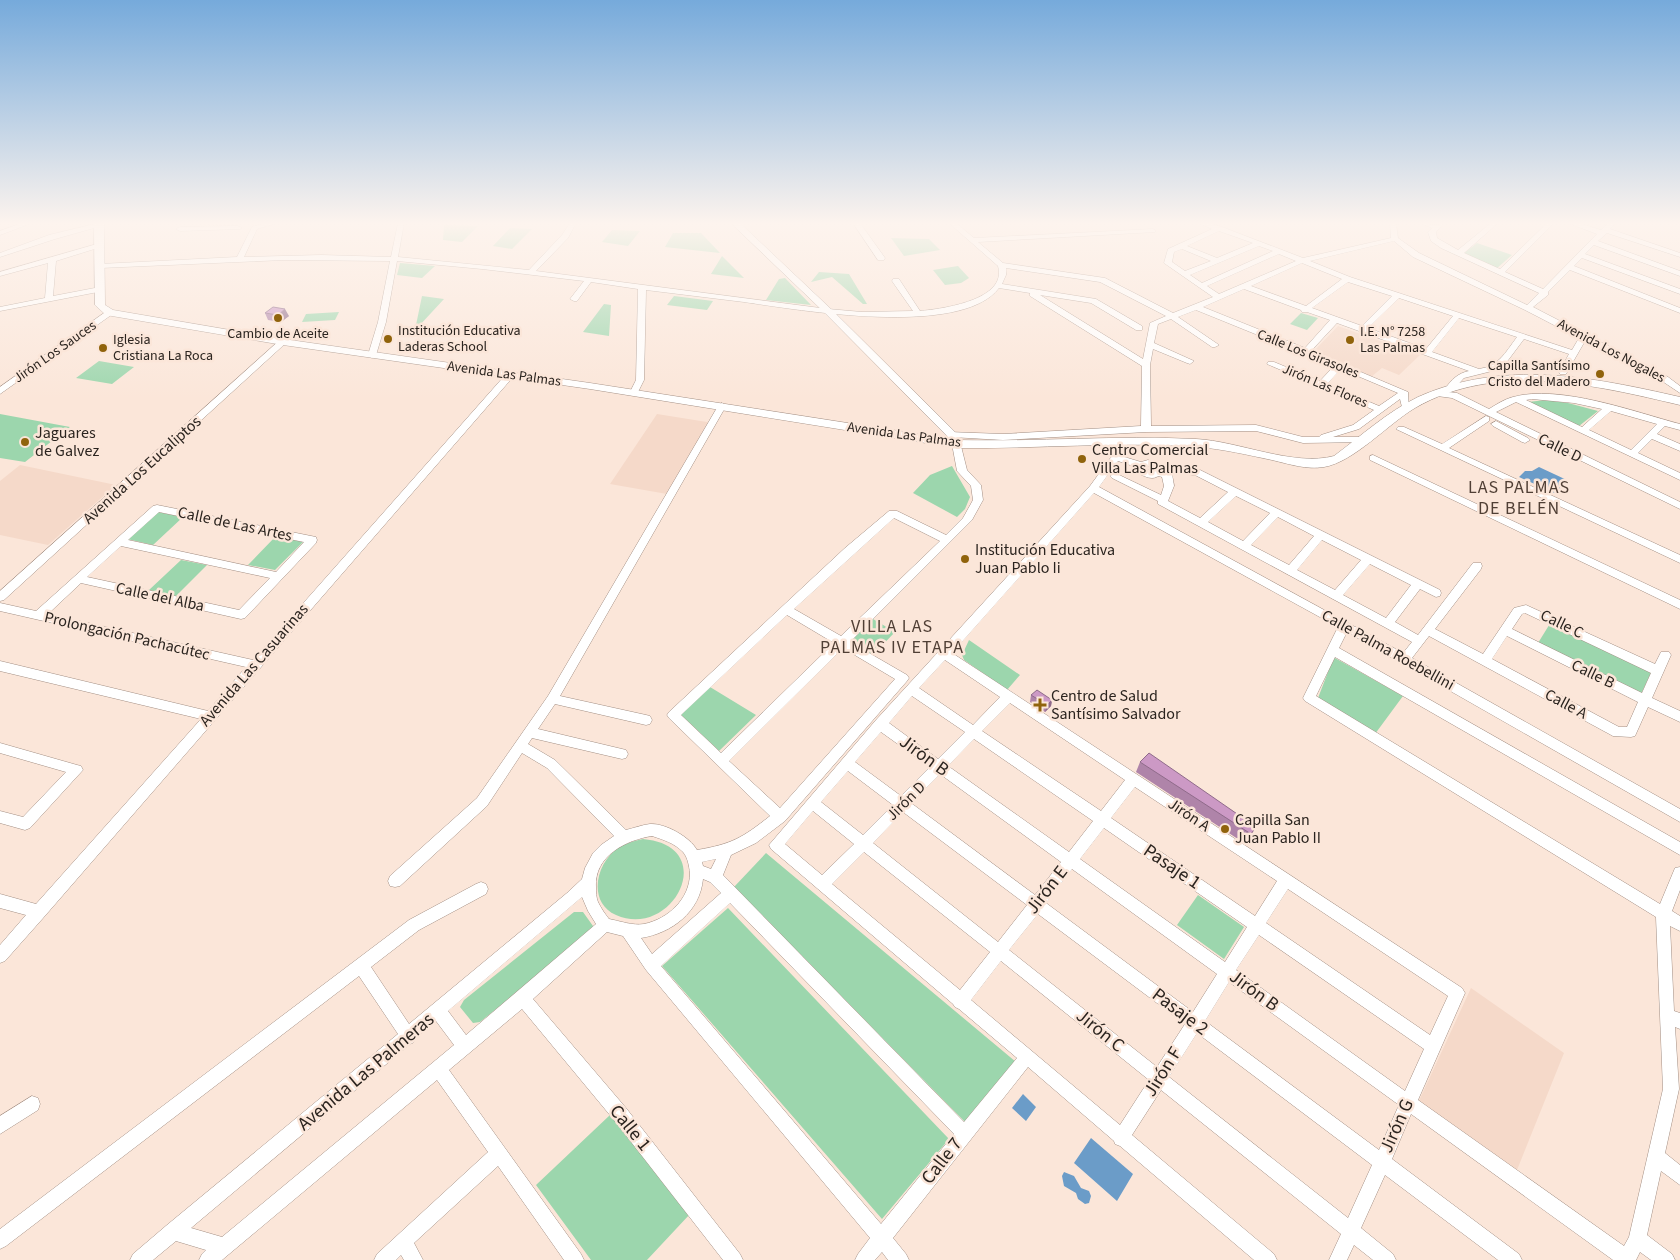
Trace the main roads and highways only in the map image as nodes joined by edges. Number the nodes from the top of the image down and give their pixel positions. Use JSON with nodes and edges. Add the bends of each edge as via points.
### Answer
{"nodes":[{"id":1,"x":100,"y":282,"type":"edge"},
{"id":2,"x":1679,"y":397,"type":"edge"}],
"edges":[{"from":1,"to":2,"type":"main road","name":"Avenida Las Palmas","via":[[101,308],[110,313],[283,342],[1008,445],[1093,437],[1123,443],[1224,446],[1307,464],[1324,463],[1338,459],[1406,409],[1473,382],[1516,377],[1560,378]]}]}
